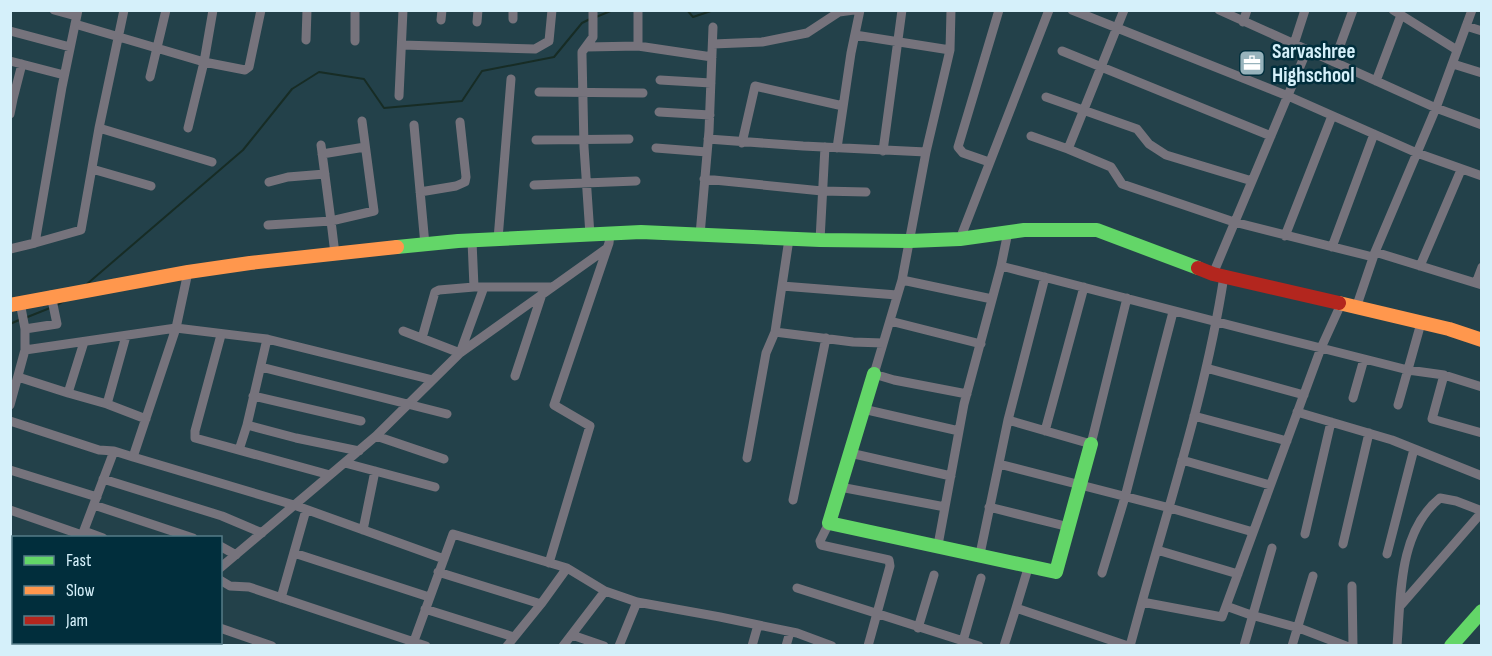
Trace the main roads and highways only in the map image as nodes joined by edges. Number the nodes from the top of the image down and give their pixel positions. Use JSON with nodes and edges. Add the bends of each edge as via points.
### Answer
{"nodes":[{"id":1,"x":18,"y":307,"type":"edge"},
{"id":2,"x":1482,"y":340,"type":"edge"},
{"id":3,"x":874,"y":374,"type":"road end"},
{"id":4,"x":1091,"y":444,"type":"road end"},
{"id":5,"x":1482,"y":611,"type":"edge"},
{"id":6,"x":1482,"y":627,"type":"edge"},
{"id":7,"x":1451,"y":645,"type":"edge"},
{"id":8,"x":1466,"y":645,"type":"edge"}],
"edges":[{"from":1,"to":2,"type":"main road","via":[[69,292],[188,272],[498,239],[641,232],[910,241],[1024,230],[1097,231],[1219,275]]},
{"from":3,"to":4,"type":"main road","via":[[829,523],[1056,572]]},
{"from":5,"to":7,"type":"main road"},
{"from":6,"to":8,"type":"main road"}]}
